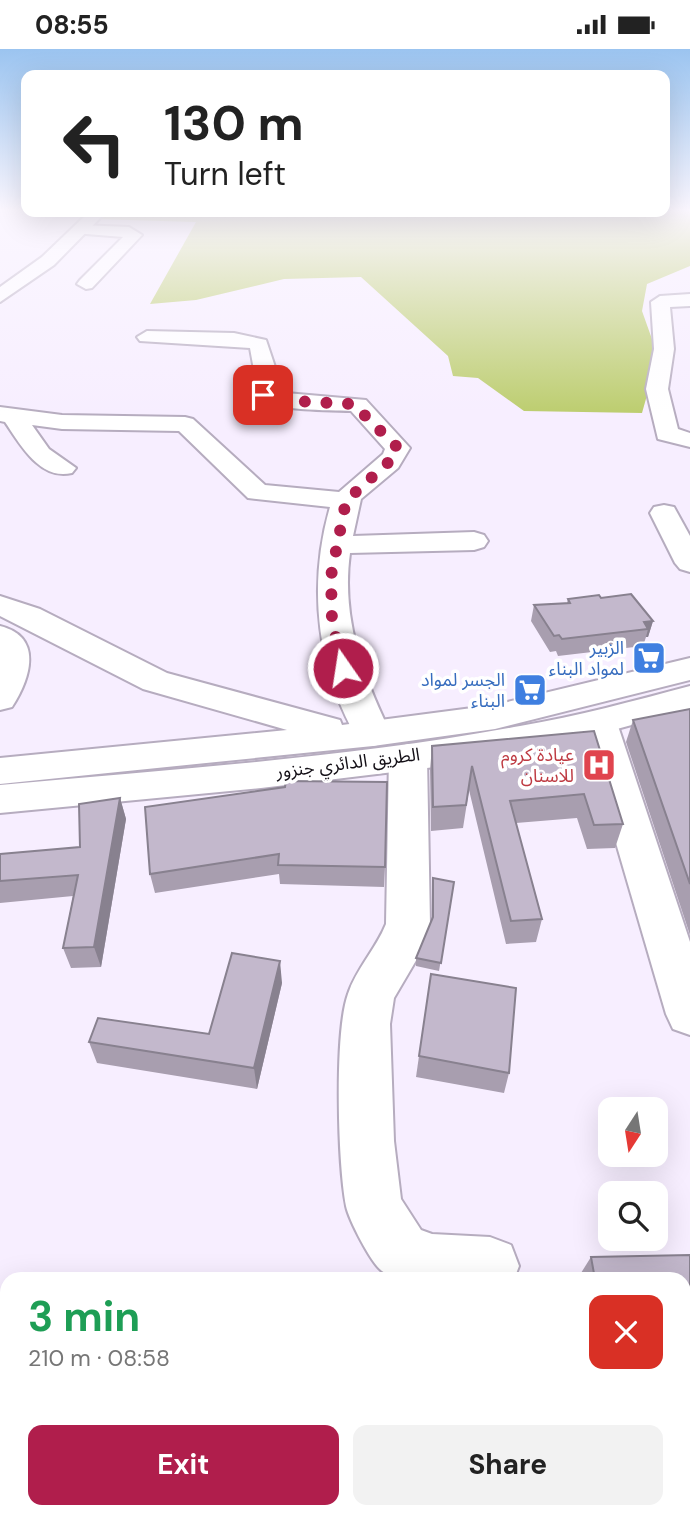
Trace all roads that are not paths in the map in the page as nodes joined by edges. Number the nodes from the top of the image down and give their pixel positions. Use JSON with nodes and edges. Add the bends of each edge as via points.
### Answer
{"nodes":[{"id":1,"x":25,"y":278,"type":"edge"},
{"id":2,"x":92,"y":278,"type":"edge"},
{"id":3,"x":86,"y":284,"type":"dead end"},
{"id":4,"x":0,"y":296,"type":"edge"},
{"id":5,"x":690,"y":300,"type":"edge"},
{"id":6,"x":147,"y":337,"type":"dead end"},
{"id":7,"x":7,"y":415,"type":"edge"},
{"id":8,"x":690,"y":440,"type":"edge"},
{"id":9,"x":63,"y":468,"type":"dead end"},
{"id":10,"x":346,"y":501,"type":"junction"},
{"id":11,"x":664,"y":513,"type":"dead end"},
{"id":12,"x":474,"y":541,"type":"dead end"},
{"id":13,"x":337,"y":545,"type":"junction"},
{"id":14,"x":690,"y":563,"type":"edge"},
{"id":15,"x":0,"y":605,"type":"edge"},
{"id":16,"x":0,"y":636,"type":"edge"},
{"id":17,"x":690,"y":669,"type":"edge"},
{"id":18,"x":690,"y":697,"type":"edge"},
{"id":19,"x":0,"y":699,"type":"edge"},
{"id":20,"x":690,"y":708,"type":"edge"},
{"id":21,"x":652,"y":709,"type":"junction"},
{"id":22,"x":599,"y":723,"type":"junction"},
{"id":23,"x":378,"y":742,"type":"junction"},
{"id":24,"x":308,"y":768,"type":"junction"},
{"id":25,"x":0,"y":771,"type":"edge"},
{"id":26,"x":136,"y":771,"type":"junction"},
{"id":27,"x":0,"y":800,"type":"edge"},
{"id":28,"x":0,"y":813,"type":"edge"},
{"id":29,"x":690,"y":1014,"type":"edge"},
{"id":30,"x":490,"y":1266,"type":"dead end"}],
"edges":[{"from":1,"to":4,"type":"street"},
{"from":2,"to":3,"type":"street"},
{"from":5,"to":8,"type":"street","via":[[660,302],[672,384],[657,390],[667,434]]},
{"from":6,"to":10,"type":"street","via":[[250,341],[259,344],[265,370],[263,395],[268,398],[358,405],[398,448]]},
{"from":7,"to":9,"type":"street","via":[[40,454]]},
{"from":7,"to":10,"type":"street","via":[[90,424],[185,424],[257,492]]},
{"from":10,"to":13,"type":"street"},
{"from":11,"to":14,"type":"street"},
{"from":12,"to":13,"type":"street"},
{"from":13,"to":23,"type":"street","via":[[331,576],[332,622],[343,668]]},
{"from":15,"to":23,"type":"street","via":[[155,681]]},
{"from":16,"to":19,"type":"street","via":[[10,643],[14,663],[12,683]]},
{"from":17,"to":23,"type":"street","name":"الطريق الدائري جنزور"},
{"from":18,"to":21,"type":"street","name":"الطريق الدائري جنزور"},
{"from":20,"to":21,"type":"street"},
{"from":21,"to":22,"type":"street","name":"الطريق الدائري جنزور"},
{"from":22,"to":23,"type":"street","name":"الطريق الدائري جنزور"},
{"from":22,"to":29,"type":"street"},
{"from":23,"to":24,"type":"street","name":"الطريق الدائري جنزور"},
{"from":23,"to":26,"type":"street","name":"الطريق الدائري جنزور"},
{"from":23,"to":30,"type":"street","via":[[408,924],[398,952],[371,994],[366,1024],[367,1141],[374,1208],[401,1250],[432,1263]]},
{"from":24,"to":26,"type":"street","name":"الطريق الدائري جنزور"},
{"from":24,"to":28,"type":"street","via":[[155,796]]},
{"from":25,"to":26,"type":"street","name":"الطريق الدائري جنزور"},
{"from":26,"to":27,"type":"street","name":"الطريق الدائري جنزور"}]}
